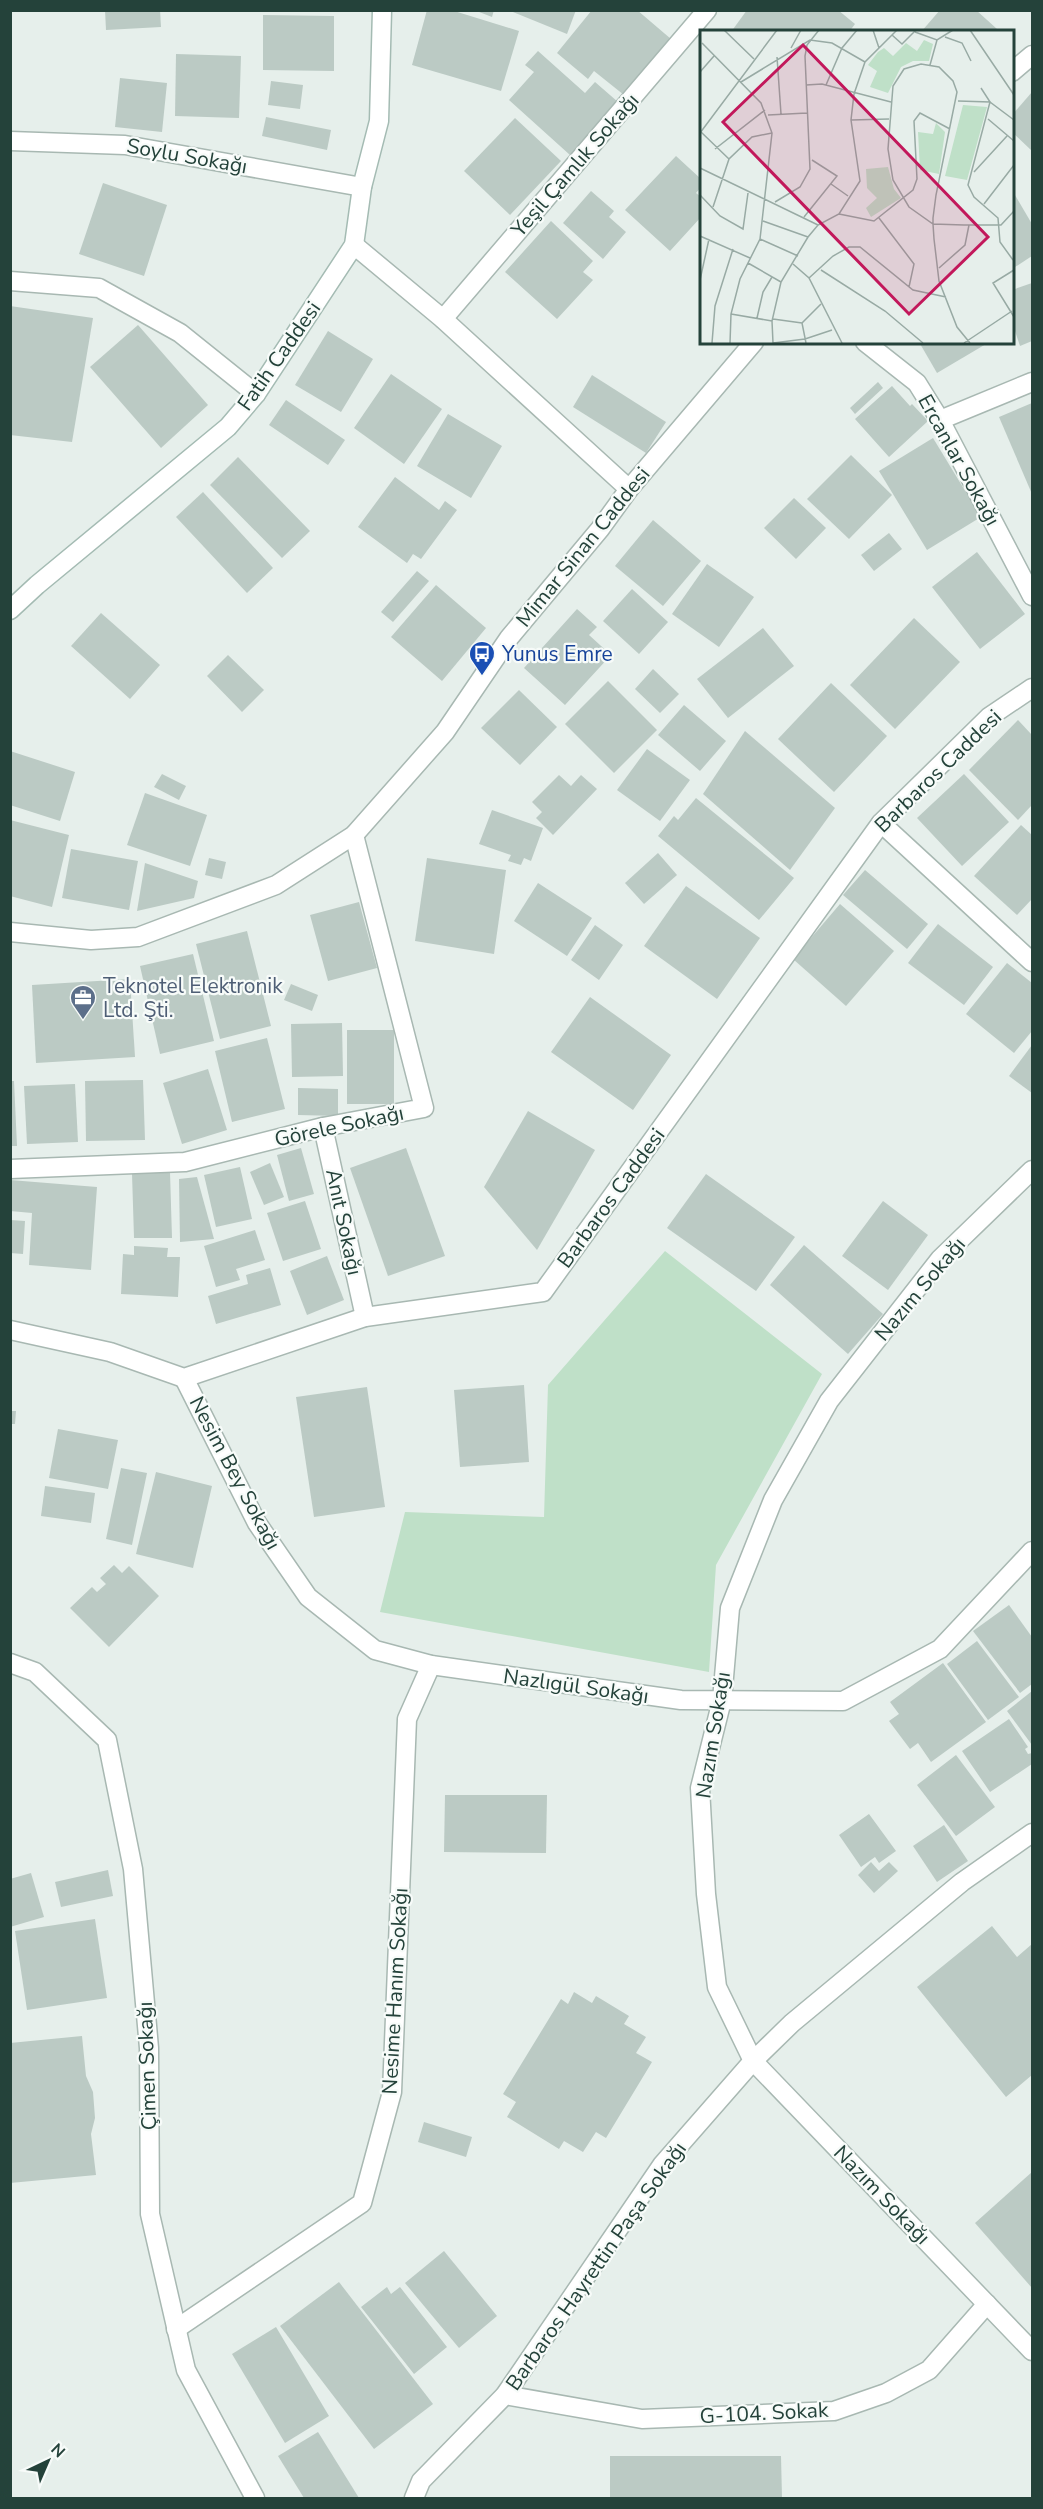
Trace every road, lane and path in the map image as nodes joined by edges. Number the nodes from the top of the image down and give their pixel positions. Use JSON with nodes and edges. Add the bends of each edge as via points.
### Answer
{"nodes":[{"id":1,"x":382,"y":10,"type":"edge"},
{"id":2,"x":707,"y":10,"type":"edge"},
{"id":3,"x":1032,"y":55,"type":"edge"},
{"id":4,"x":1013,"y":70,"type":"edge"},
{"id":5,"x":10,"y":141,"type":"edge"},
{"id":6,"x":362,"y":187,"type":"junction"},
{"id":7,"x":354,"y":244,"type":"junction"},
{"id":8,"x":10,"y":281,"type":"edge"},
{"id":9,"x":443,"y":319,"type":"junction"},
{"id":10,"x":752,"y":344,"type":"edge"},
{"id":11,"x":868,"y":344,"type":"edge"},
{"id":12,"x":1032,"y":382,"type":"edge"},
{"id":13,"x":256,"y":394,"type":"junction"},
{"id":14,"x":940,"y":420,"type":"junction"},
{"id":15,"x":629,"y":489,"type":"junction"},
{"id":16,"x":1032,"y":596,"type":"edge"},
{"id":17,"x":10,"y":610,"type":"edge"},
{"id":18,"x":1032,"y":688,"type":"edge"},
{"id":19,"x":881,"y":823,"type":"junction"},
{"id":20,"x":354,"y":835,"type":"junction"},
{"id":21,"x":10,"y":932,"type":"edge"},
{"id":22,"x":1032,"y":962,"type":"edge"},
{"id":23,"x":324,"y":1127,"type":"junction"},
{"id":24,"x":10,"y":1169,"type":"edge"},
{"id":25,"x":1032,"y":1170,"type":"edge"},
{"id":26,"x":365,"y":1317,"type":"junction"},
{"id":27,"x":10,"y":1330,"type":"edge"},
{"id":28,"x":184,"y":1378,"type":"junction"},
{"id":29,"x":1032,"y":1551,"type":"edge"},
{"id":30,"x":10,"y":1664,"type":"edge"},
{"id":31,"x":431,"y":1665,"type":"junction"},
{"id":32,"x":722,"y":1700,"type":"junction"},
{"id":33,"x":1032,"y":1833,"type":"edge"},
{"id":34,"x":753,"y":2061,"type":"junction"},
{"id":35,"x":987,"y":2304,"type":"junction"},
{"id":36,"x":176,"y":2329,"type":"junction"},
{"id":37,"x":1032,"y":2351,"type":"edge"},
{"id":38,"x":506,"y":2395,"type":"junction"},
{"id":39,"x":255,"y":2499,"type":"edge"},
{"id":40,"x":414,"y":2499,"type":"edge"}],
"edges":[{"from":1,"to":6,"type":"street","name":"Fatih Caddesi","via":[[380,121]]},
{"from":2,"to":9,"type":"street","name":"Yeşil Çamlık Sokağı"},
{"from":3,"to":4,"type":"street"},
{"from":5,"to":6,"type":"street","name":"Soylu Sokağı","via":[[125,145]]},
{"from":6,"to":7,"type":"street","name":"Fatih Caddesi"},
{"from":7,"to":9,"type":"street"},
{"from":7,"to":13,"type":"street","name":"Fatih Caddesi"},
{"from":8,"to":13,"type":"street","via":[[99,288],[180,333]]},
{"from":9,"to":15,"type":"street"},
{"from":10,"to":15,"type":"street","name":"Mimar Sinan Caddesi"},
{"from":11,"to":14,"type":"street","name":"Ercanlar Sokağı","via":[[917,383]]},
{"from":12,"to":14,"type":"street"},
{"from":13,"to":17,"type":"street","name":"Fatih Caddesi","via":[[228,428]]},
{"from":14,"to":16,"type":"street","name":"Ercanlar Sokağı"},
{"from":15,"to":20,"type":"street","name":"Mimar Sinan Caddesi","via":[[508,638],[445,732]]},
{"from":18,"to":19,"type":"street","name":"Barbaros Caddesi","via":[[988,717]]},
{"from":19,"to":22,"type":"street"},
{"from":19,"to":26,"type":"street","name":"Barbaros Caddesi","via":[[543,1292]]},
{"from":20,"to":21,"type":"street","name":"Mimar Sinan Caddesi","via":[[276,885],[138,937],[92,940]]},
{"from":20,"to":23,"type":"street","name":"Görele Sokağı","via":[[424,1108]]},
{"from":23,"to":24,"type":"street","name":"Görele Sokağı","via":[[185,1162]]},
{"from":23,"to":26,"type":"street","name":"Anıt Sokağı"},
{"from":25,"to":32,"type":"street","name":"Nazım Sokağı","via":[[940,1259],[829,1401],[773,1500],[730,1608]]},
{"from":26,"to":28,"type":"street","name":"Barbaros Caddesi"},
{"from":27,"to":28,"type":"street","via":[[110,1352]]},
{"from":28,"to":31,"type":"street","name":"Nesim Bey Sokağı","via":[[257,1523],[308,1597],[375,1650]]},
{"from":29,"to":32,"type":"street","name":"Nazlıgül Sokağı","via":[[940,1649],[843,1701]]},
{"from":30,"to":36,"type":"street","name":"Çimen Sokağı","via":[[35,1672],[107,1740],[133,1869],[149,2048],[150,2214]]},
{"from":31,"to":32,"type":"street","name":"Nazlıgül Sokağı","via":[[681,1700]]},
{"from":31,"to":36,"type":"street","name":"Nesime Hanım Sokağı","via":[[407,1719],[392,2092],[362,2203]]},
{"from":32,"to":34,"type":"street","name":"Nazım Sokağı","via":[[700,1788],[706,1894],[717,1987]]},
{"from":33,"to":34,"type":"street","name":"Barbaros Hayrettin Paşa Sokağı","via":[[962,1882],[792,2023]]},
{"from":34,"to":35,"type":"street","name":"Nazım Sokağı"},
{"from":34,"to":38,"type":"street","name":"Barbaros Hayrettin Paşa Sokağı","via":[[662,2165]]},
{"from":35,"to":37,"type":"street","name":"Nazım Sokağı"},
{"from":35,"to":38,"type":"street","name":"G-104. Sokak","via":[[929,2370],[886,2393],[834,2411],[642,2419]]},
{"from":36,"to":39,"type":"street","name":"Çimen Sokağı","via":[[186,2370]]},
{"from":38,"to":40,"type":"street","name":"Barbaros Hayrettin Paşa Sokağı","via":[[421,2481]]}]}
